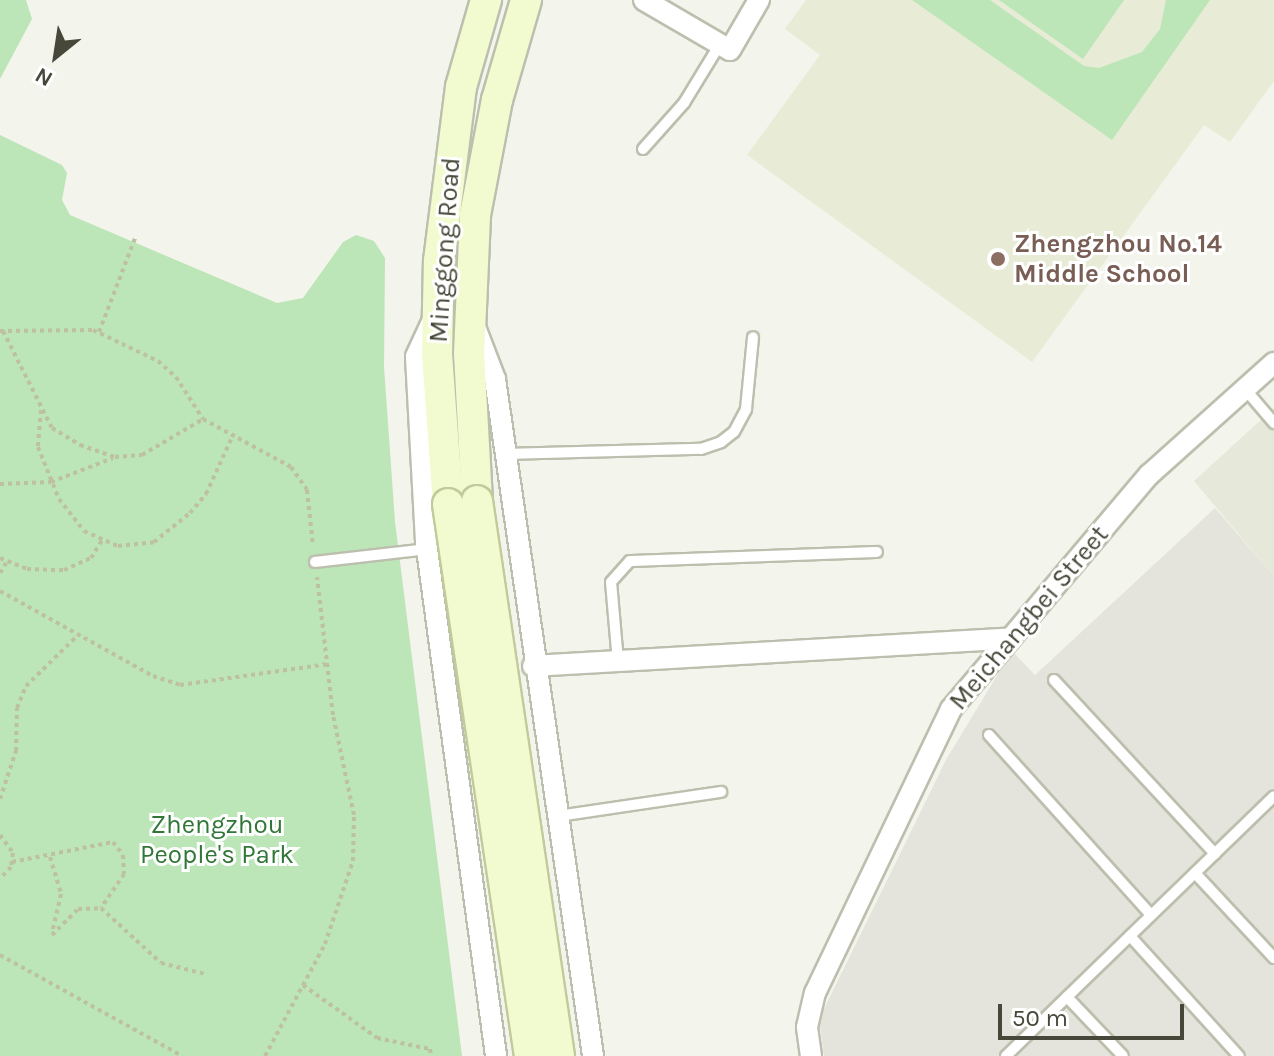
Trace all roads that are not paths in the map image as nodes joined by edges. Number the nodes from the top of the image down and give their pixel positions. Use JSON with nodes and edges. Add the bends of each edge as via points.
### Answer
{"nodes":[{"id":1,"x":486,"y":0,"type":"edge"},
{"id":2,"x":526,"y":0,"type":"edge"},
{"id":3,"x":644,"y":0,"type":"edge"},
{"id":4,"x":759,"y":0,"type":"edge"},
{"id":5,"x":720,"y":44,"type":"junction"},
{"id":6,"x":643,"y":149,"type":"dead end"},
{"id":7,"x":437,"y":311,"type":"junction"},
{"id":8,"x":469,"y":311,"type":"junction"},
{"id":9,"x":753,"y":337,"type":"dead end"},
{"id":10,"x":1274,"y":363,"type":"edge"},
{"id":11,"x":1245,"y":389,"type":"junction"},
{"id":12,"x":1274,"y":423,"type":"edge"},
{"id":13,"x":504,"y":454,"type":"junction"},
{"id":14,"x":462,"y":502,"type":"junction"},
{"id":15,"x":427,"y":549,"type":"junction"},
{"id":16,"x":877,"y":552,"type":"dead end"},
{"id":17,"x":315,"y":562,"type":"road end"},
{"id":18,"x":1008,"y":639,"type":"junction"},
{"id":19,"x":618,"y":662,"type":"junction"},
{"id":20,"x":533,"y":666,"type":"junction"},
{"id":21,"x":1054,"y":680,"type":"dead end"},
{"id":22,"x":989,"y":735,"type":"dead end"},
{"id":23,"x":721,"y":792,"type":"dead end"},
{"id":24,"x":1274,"y":796,"type":"edge"},
{"id":25,"x":556,"y":816,"type":"junction"},
{"id":26,"x":1215,"y":854,"type":"junction"},
{"id":27,"x":1195,"y":873,"type":"junction"},
{"id":28,"x":1151,"y":915,"type":"junction"},
{"id":29,"x":1130,"y":936,"type":"junction"},
{"id":30,"x":1274,"y":958,"type":"edge"},
{"id":31,"x":1067,"y":997,"type":"junction"},
{"id":32,"x":496,"y":1056,"type":"edge"},
{"id":33,"x":530,"y":1056,"type":"edge"},
{"id":34,"x":559,"y":1056,"type":"edge"},
{"id":35,"x":593,"y":1056,"type":"edge"},
{"id":36,"x":811,"y":1056,"type":"edge"},
{"id":37,"x":1006,"y":1056,"type":"edge"},
{"id":38,"x":1123,"y":1056,"type":"edge"},
{"id":39,"x":1239,"y":1056,"type":"edge"}],
"edges":[{"from":1,"to":7,"type":"main road","name":"Minggong Road","via":[[461,87]]},
{"from":2,"to":8,"type":"main road","name":"Minggong Road","via":[[482,166]]},
{"from":3,"to":5,"type":"street"},
{"from":4,"to":5,"type":"street","via":[[730,50]]},
{"from":5,"to":6,"type":"lane","via":[[684,103]]},
{"from":7,"to":14,"type":"main road","name":"Minggong Road"},
{"from":7,"to":15,"type":"street","via":[[416,357]]},
{"from":8,"to":13,"type":"street","via":[[495,379]]},
{"from":8,"to":14,"type":"main road","name":"Minggong Road"},
{"from":9,"to":13,"type":"lane","via":[[746,409],[734,432],[721,442],[701,449]]},
{"from":10,"to":11,"type":"street","name":"Meichangbei Street"},
{"from":11,"to":12,"type":"lane"},
{"from":11,"to":18,"type":"street","name":"Meichangbei Street","via":[[1149,475]]},
{"from":13,"to":20,"type":"street"},
{"from":14,"to":33,"type":"main road","bridge":true},
{"from":14,"to":34,"type":"main road","bridge":true},
{"from":15,"to":17,"type":"lane"},
{"from":15,"to":32,"type":"street"},
{"from":16,"to":19,"type":"lane","via":[[630,561],[611,582]]},
{"from":18,"to":19,"type":"street"},
{"from":18,"to":36,"type":"street","name":"Meichangbei Street","via":[[951,709],[821,979],[807,1027]]},
{"from":19,"to":20,"type":"street"},
{"from":20,"to":25,"type":"street"},
{"from":21,"to":26,"type":"lane"},
{"from":22,"to":28,"type":"lane"},
{"from":23,"to":25,"type":"lane"},
{"from":24,"to":26,"type":"lane"},
{"from":25,"to":35,"type":"street"},
{"from":26,"to":27,"type":"lane"},
{"from":27,"to":28,"type":"lane"},
{"from":27,"to":30,"type":"lane"},
{"from":28,"to":29,"type":"lane"},
{"from":29,"to":31,"type":"lane"},
{"from":29,"to":39,"type":"lane"},
{"from":31,"to":37,"type":"lane"},
{"from":31,"to":38,"type":"lane"}]}
